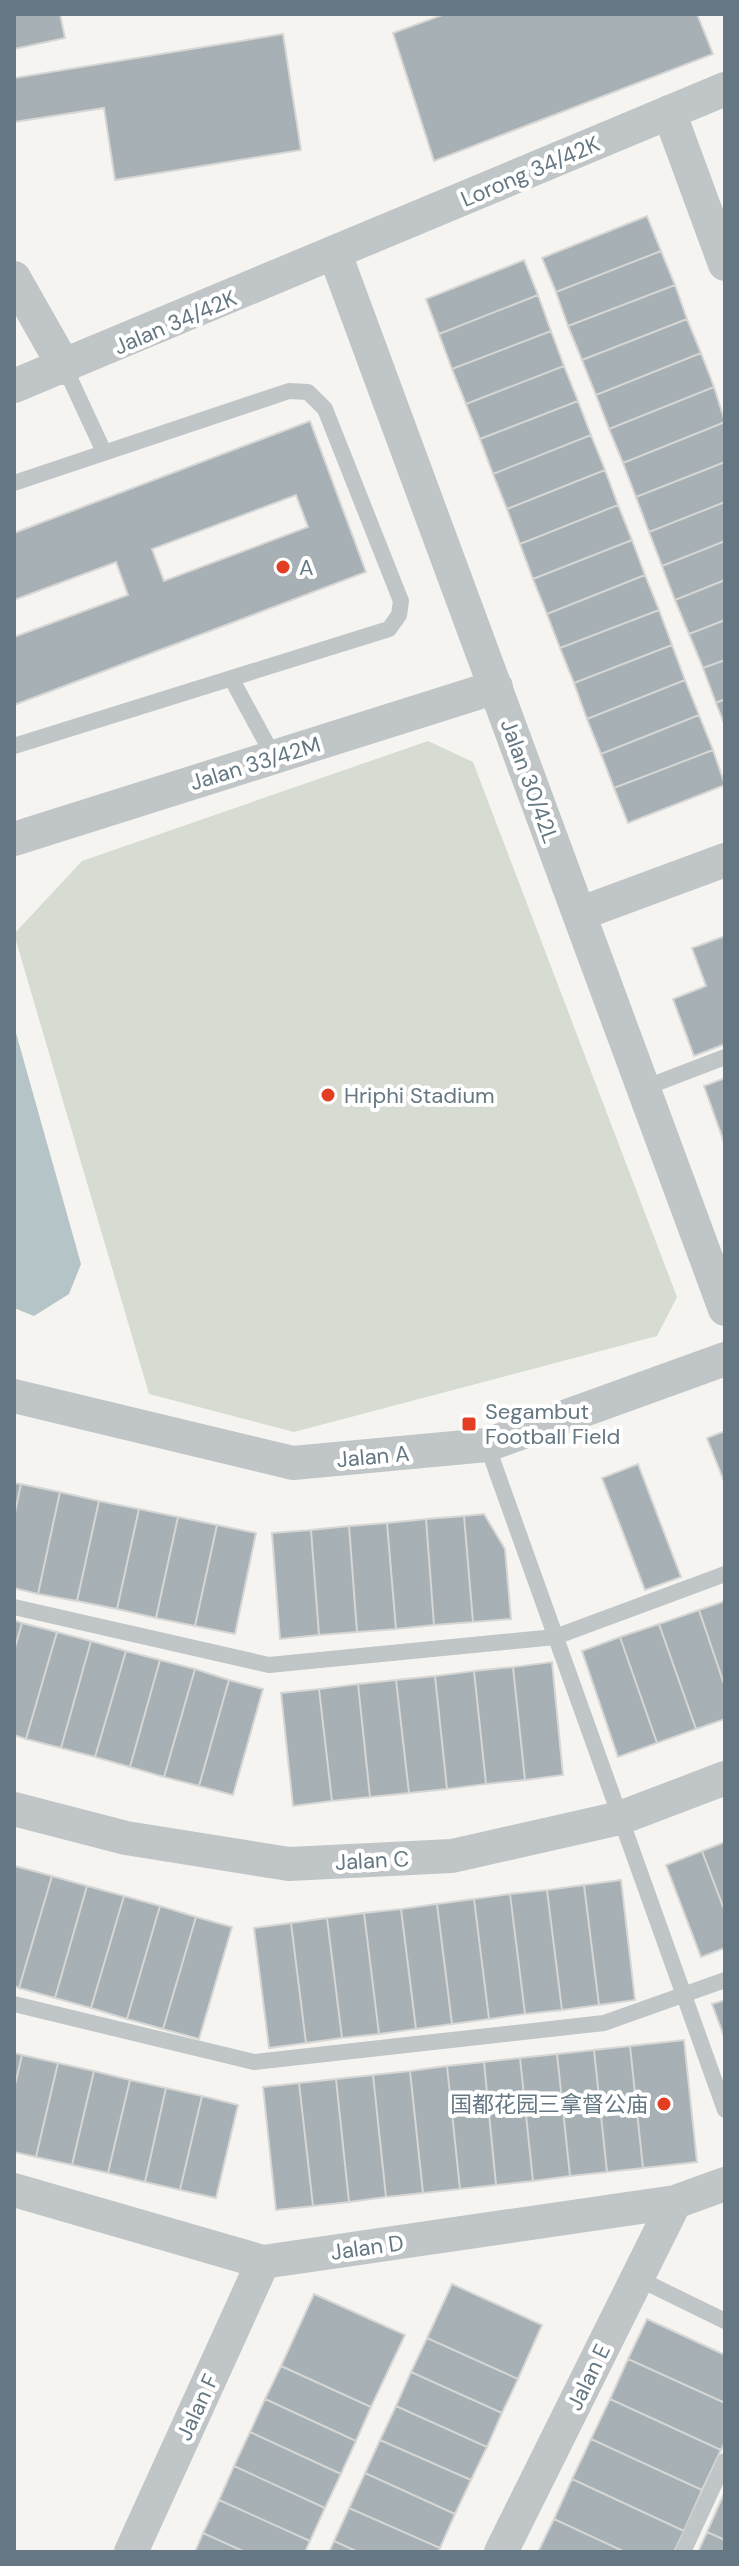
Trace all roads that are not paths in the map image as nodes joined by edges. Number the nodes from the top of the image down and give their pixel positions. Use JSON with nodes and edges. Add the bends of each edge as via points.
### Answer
{"nodes":[{"id":1,"x":725,"y":89,"type":"edge"},
{"id":2,"x":669,"y":112,"type":"junction"},
{"id":3,"x":335,"y":254,"type":"junction"},
{"id":4,"x":725,"y":264,"type":"edge"},
{"id":5,"x":14,"y":278,"type":"edge"},
{"id":6,"x":65,"y":368,"type":"junction"},
{"id":7,"x":14,"y":386,"type":"edge"},
{"id":8,"x":104,"y":452,"type":"junction"},
{"id":9,"x":14,"y":483,"type":"edge"},
{"id":10,"x":231,"y":678,"type":"junction"},
{"id":11,"x":496,"y":687,"type":"junction"},
{"id":12,"x":14,"y":746,"type":"edge"},
{"id":13,"x":274,"y":757,"type":"junction"},
{"id":14,"x":14,"y":839,"type":"edge"},
{"id":15,"x":725,"y":860,"type":"edge"},
{"id":16,"x":579,"y":914,"type":"junction"},
{"id":17,"x":725,"y":1057,"type":"edge"},
{"id":18,"x":644,"y":1088,"type":"junction"},
{"id":19,"x":717,"y":1262,"type":"edge"},
{"id":20,"x":725,"y":1309,"type":"edge"},
{"id":21,"x":725,"y":1359,"type":"edge"},
{"id":22,"x":14,"y":1396,"type":"edge"},
{"id":23,"x":487,"y":1445,"type":"junction"},
{"id":24,"x":725,"y":1574,"type":"edge"},
{"id":25,"x":14,"y":1607,"type":"edge"},
{"id":26,"x":555,"y":1637,"type":"junction"},
{"id":27,"x":725,"y":1778,"type":"edge"},
{"id":28,"x":14,"y":1809,"type":"edge"},
{"id":29,"x":620,"y":1818,"type":"junction"},
{"id":30,"x":725,"y":1980,"type":"edge"},
{"id":31,"x":683,"y":1995,"type":"junction"},
{"id":32,"x":14,"y":2004,"type":"edge"},
{"id":33,"x":725,"y":2110,"type":"edge"},
{"id":34,"x":725,"y":2184,"type":"edge"},
{"id":35,"x":14,"y":2190,"type":"edge"},
{"id":36,"x":675,"y":2202,"type":"junction"},
{"id":37,"x":263,"y":2262,"type":"junction"},
{"id":38,"x":637,"y":2278,"type":"junction"},
{"id":39,"x":725,"y":2321,"type":"edge"},
{"id":40,"x":725,"y":2461,"type":"edge"},
{"id":41,"x":131,"y":2552,"type":"edge"},
{"id":42,"x":501,"y":2552,"type":"edge"},
{"id":43,"x":683,"y":2552,"type":"edge"}],
"edges":[{"from":1,"to":2,"type":"street","name":"Lorong 34/42K"},
{"from":2,"to":3,"type":"street","name":"Lorong 34/42K"},
{"from":2,"to":4,"type":"street"},
{"from":3,"to":6,"type":"street","name":"Jalan 34/42K"},
{"from":3,"to":11,"type":"street","name":"Jalan 30/42L"},
{"from":5,"to":6,"type":"street"},
{"from":6,"to":7,"type":"street","name":"Jalan 34/42K"},
{"from":6,"to":8,"type":"lane"},
{"from":8,"to":9,"type":"lane"},
{"from":8,"to":10,"type":"lane","via":[[289,391],[308,392],[325,409],[401,601],[399,615],[389,629]]},
{"from":10,"to":12,"type":"lane"},
{"from":10,"to":13,"type":"lane"},
{"from":11,"to":13,"type":"street","name":"Jalan 33/42M"},
{"from":11,"to":16,"type":"street","name":"Jalan 30/42L"},
{"from":13,"to":14,"type":"street","name":"Jalan 33/42M"},
{"from":15,"to":16,"type":"street"},
{"from":16,"to":18,"type":"street","name":"Jalan 30/42L"},
{"from":17,"to":18,"type":"lane"},
{"from":18,"to":19,"type":"street","name":"Jalan 30/42L"},
{"from":19,"to":20,"type":"street","name":"Jalan 30/42L"},
{"from":21,"to":23,"type":"street","name":"Jalan A"},
{"from":22,"to":23,"type":"street","name":"Jalan A","via":[[293,1463]]},
{"from":23,"to":26,"type":"lane"},
{"from":24,"to":26,"type":"lane"},
{"from":25,"to":26,"type":"lane","via":[[269,1665]]},
{"from":26,"to":29,"type":"lane"},
{"from":27,"to":29,"type":"street","name":"Jalan C"},
{"from":28,"to":29,"type":"street","name":"Jalan C","via":[[126,1838],[289,1864],[452,1856]]},
{"from":29,"to":31,"type":"lane"},
{"from":30,"to":31,"type":"lane"},
{"from":31,"to":32,"type":"lane","via":[[604,2023],[254,2062]]},
{"from":31,"to":33,"type":"lane"},
{"from":34,"to":36,"type":"street","name":"Jalan D"},
{"from":35,"to":37,"type":"street","name":"Jalan D"},
{"from":36,"to":37,"type":"street","name":"Jalan D"},
{"from":36,"to":38,"type":"street","name":"Jalan E"},
{"from":37,"to":41,"type":"street","name":"Jalan F"},
{"from":38,"to":39,"type":"lane"},
{"from":38,"to":42,"type":"street","name":"Jalan E"},
{"from":40,"to":43,"type":"lane"}]}
